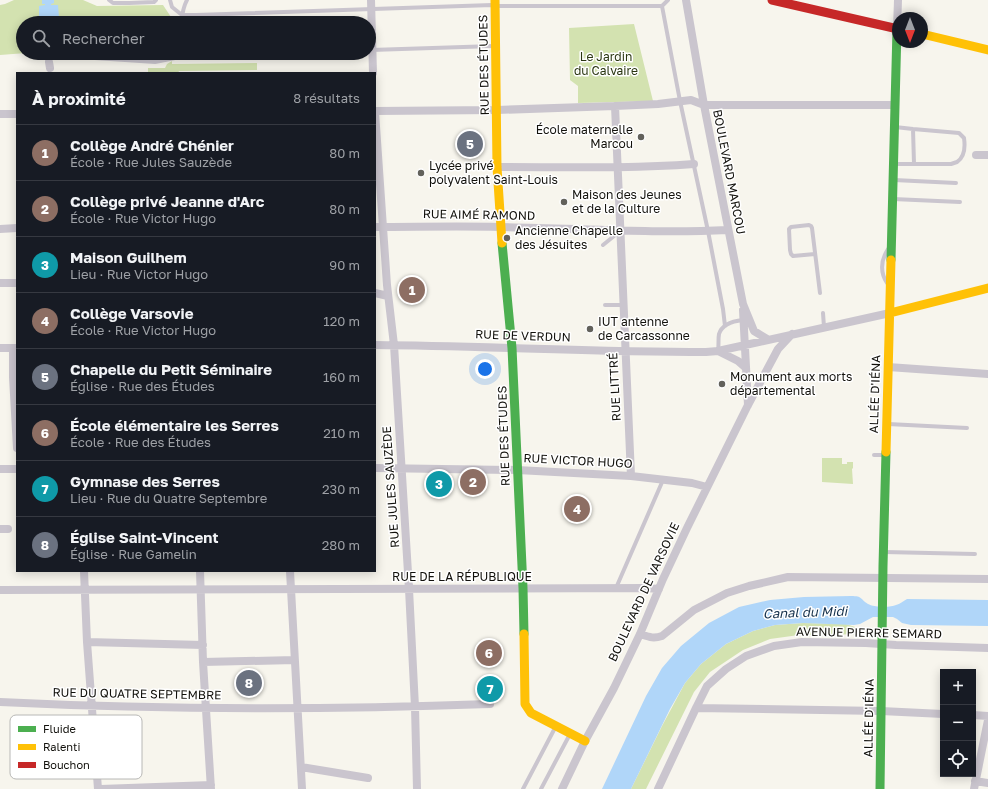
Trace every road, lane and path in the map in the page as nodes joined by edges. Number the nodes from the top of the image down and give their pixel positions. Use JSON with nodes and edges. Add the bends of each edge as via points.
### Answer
{"nodes":[{"id":1,"x":109,"y":0,"type":"edge"},
{"id":2,"x":156,"y":0,"type":"edge"},
{"id":3,"x":170,"y":0,"type":"edge"},
{"id":4,"x":187,"y":0,"type":"edge"},
{"id":5,"x":371,"y":0,"type":"edge"},
{"id":6,"x":668,"y":0,"type":"edge"},
{"id":7,"x":686,"y":0,"type":"edge"},
{"id":8,"x":772,"y":0,"type":"edge"},
{"id":9,"x":898,"y":0,"type":"edge"},
{"id":10,"x":495,"y":3,"type":"edge"},
{"id":11,"x":662,"y":6,"type":"junction"},
{"id":12,"x":371,"y":10,"type":"junction"},
{"id":13,"x":898,"y":12,"type":"edge"},
{"id":14,"x":182,"y":15,"type":"junction"},
{"id":15,"x":371,"y":16,"type":"edge"},
{"id":16,"x":892,"y":28,"type":"edge"},
{"id":17,"x":928,"y":35,"type":"edge"},
{"id":18,"x":496,"y":46,"type":"junction"},
{"id":19,"x":897,"y":48,"type":"edge"},
{"id":20,"x":376,"y":50,"type":"edge"},
{"id":21,"x":988,"y":50,"type":"edge"},
{"id":22,"x":125,"y":60,"type":"edge"},
{"id":23,"x":165,"y":60,"type":"edge"},
{"id":24,"x":372,"y":60,"type":"edge"},
{"id":25,"x":373,"y":72,"type":"edge"},
{"id":26,"x":680,"y":101,"type":"junction"},
{"id":27,"x":704,"y":105,"type":"junction"},
{"id":28,"x":895,"y":105,"type":"junction"},
{"id":29,"x":615,"y":106,"type":"junction"},
{"id":30,"x":497,"y":110,"type":"junction"},
{"id":31,"x":376,"y":112,"type":"edge"},
{"id":32,"x":0,"y":114,"type":"edge"},
{"id":33,"x":16,"y":114,"type":"edge"},
{"id":34,"x":895,"y":126,"type":"junction"},
{"id":35,"x":913,"y":129,"type":"junction"},
{"id":36,"x":376,"y":150,"type":"edge"},
{"id":37,"x":976,"y":155,"type":"dead end"},
{"id":38,"x":988,"y":155,"type":"edge"},
{"id":39,"x":694,"y":164,"type":"junction"},
{"id":40,"x":894,"y":164,"type":"junction"},
{"id":41,"x":914,"y":164,"type":"junction"},
{"id":42,"x":497,"y":167,"type":"junction"},
{"id":43,"x":618,"y":168,"type":"junction"},
{"id":44,"x":893,"y":180,"type":"junction"},
{"id":45,"x":956,"y":183,"type":"dead end"},
{"id":46,"x":893,"y":199,"type":"junction"},
{"id":47,"x":960,"y":202,"type":"dead end"},
{"id":48,"x":378,"y":227,"type":"edge"},
{"id":49,"x":500,"y":227,"type":"junction"},
{"id":50,"x":16,"y":228,"type":"edge"},
{"id":51,"x":0,"y":229,"type":"edge"},
{"id":52,"x":620,"y":230,"type":"junction"},
{"id":53,"x":728,"y":230,"type":"junction"},
{"id":54,"x":708,"y":231,"type":"junction"},
{"id":55,"x":603,"y":245,"type":"dead end"},
{"id":56,"x":815,"y":254,"type":"junction"},
{"id":57,"x":0,"y":283,"type":"edge"},
{"id":58,"x":16,"y":283,"type":"edge"},
{"id":59,"x":988,"y":288,"type":"edge"},
{"id":60,"x":376,"y":293,"type":"edge"},
{"id":61,"x":820,"y":293,"type":"dead end"},
{"id":62,"x":388,"y":296,"type":"junction"},
{"id":63,"x":743,"y":304,"type":"junction"},
{"id":64,"x":605,"y":305,"type":"dead end"},
{"id":65,"x":624,"y":305,"type":"junction"},
{"id":66,"x":822,"y":313,"type":"dead end"},
{"id":67,"x":890,"y":313,"type":"junction"},
{"id":68,"x":744,"y":320,"type":"junction"},
{"id":69,"x":725,"y":326,"type":"junction"},
{"id":70,"x":824,"y":327,"type":"junction"},
{"id":71,"x":792,"y":334,"type":"junction"},
{"id":72,"x":767,"y":339,"type":"junction"},
{"id":73,"x":376,"y":345,"type":"edge"},
{"id":74,"x":394,"y":345,"type":"junction"},
{"id":75,"x":744,"y":345,"type":"junction"},
{"id":76,"x":0,"y":348,"type":"edge"},
{"id":77,"x":15,"y":348,"type":"edge"},
{"id":78,"x":512,"y":348,"type":"junction"},
{"id":79,"x":626,"y":351,"type":"junction"},
{"id":80,"x":718,"y":351,"type":"junction"},
{"id":81,"x":888,"y":367,"type":"junction"},
{"id":82,"x":746,"y":368,"type":"junction"},
{"id":83,"x":988,"y":374,"type":"edge"},
{"id":84,"x":15,"y":377,"type":"edge"},
{"id":85,"x":748,"y":405,"type":"junction"},
{"id":86,"x":16,"y":412,"type":"edge"},
{"id":87,"x":887,"y":424,"type":"junction"},
{"id":88,"x":967,"y":428,"type":"dead end"},
{"id":89,"x":874,"y":455,"type":"dead end"},
{"id":90,"x":886,"y":455,"type":"junction"},
{"id":91,"x":376,"y":468,"type":"edge"},
{"id":92,"x":401,"y":468,"type":"junction"},
{"id":93,"x":0,"y":469,"type":"edge"},
{"id":94,"x":16,"y":469,"type":"edge"},
{"id":95,"x":517,"y":470,"type":"junction"},
{"id":96,"x":631,"y":476,"type":"junction"},
{"id":97,"x":663,"y":480,"type":"junction"},
{"id":98,"x":707,"y":487,"type":"junction"},
{"id":99,"x":883,"y":552,"type":"junction"},
{"id":100,"x":975,"y":554,"type":"dead end"},
{"id":101,"x":84,"y":572,"type":"edge"},
{"id":102,"x":200,"y":572,"type":"edge"},
{"id":103,"x":290,"y":572,"type":"edge"},
{"id":104,"x":883,"y":578,"type":"junction"},
{"id":105,"x":988,"y":579,"type":"edge"},
{"id":106,"x":523,"y":588,"type":"junction"},
{"id":107,"x":616,"y":588,"type":"junction"},
{"id":108,"x":201,"y":589,"type":"junction"},
{"id":109,"x":291,"y":589,"type":"junction"},
{"id":110,"x":410,"y":589,"type":"junction"},
{"id":111,"x":659,"y":589,"type":"junction"},
{"id":112,"x":0,"y":590,"type":"edge"},
{"id":113,"x":84,"y":590,"type":"junction"},
{"id":114,"x":640,"y":634,"type":"junction"},
{"id":115,"x":883,"y":641,"type":"junction"},
{"id":116,"x":87,"y":642,"type":"junction"},
{"id":117,"x":203,"y":645,"type":"junction"},
{"id":118,"x":988,"y":648,"type":"edge"},
{"id":119,"x":295,"y":660,"type":"junction"},
{"id":120,"x":203,"y":662,"type":"junction"},
{"id":121,"x":0,"y":702,"type":"edge"},
{"id":122,"x":490,"y":704,"type":"dead end"},
{"id":123,"x":92,"y":706,"type":"junction"},
{"id":124,"x":415,"y":707,"type":"junction"},
{"id":125,"x":206,"y":708,"type":"junction"},
{"id":126,"x":298,"y":708,"type":"junction"},
{"id":127,"x":696,"y":708,"type":"junction"},
{"id":128,"x":880,"y":711,"type":"junction"},
{"id":129,"x":940,"y":714,"type":"edge"},
{"id":130,"x":93,"y":715,"type":"edge"},
{"id":131,"x":976,"y":715,"type":"edge"},
{"id":132,"x":988,"y":716,"type":"edge"},
{"id":133,"x":988,"y":720,"type":"edge"},
{"id":134,"x":556,"y":726,"type":"junction"},
{"id":135,"x":570,"y":733,"type":"junction"},
{"id":136,"x":585,"y":741,"type":"junction"},
{"id":137,"x":301,"y":767,"type":"junction"},
{"id":138,"x":368,"y":778,"type":"dead end"},
{"id":139,"x":99,"y":779,"type":"edge"},
{"id":140,"x":988,"y":783,"type":"edge"},
{"id":141,"x":974,"y":785,"type":"edge"},
{"id":142,"x":211,"y":787,"type":"edge"},
{"id":143,"x":100,"y":789,"type":"edge"},
{"id":144,"x":302,"y":789,"type":"edge"},
{"id":145,"x":417,"y":789,"type":"edge"},
{"id":146,"x":523,"y":789,"type":"edge"},
{"id":147,"x":541,"y":789,"type":"edge"},
{"id":148,"x":562,"y":789,"type":"edge"},
{"id":149,"x":658,"y":789,"type":"edge"},
{"id":150,"x":880,"y":789,"type":"edge"}],
"edges":[{"from":1,"to":2,"type":"lane","via":[[113,3],[129,4]]},
{"from":3,"to":14,"type":"lane","via":[[172,7]]},
{"from":4,"to":14,"type":"lane"},
{"from":5,"to":12,"type":"street"},
{"from":6,"to":11,"type":"lane"},
{"from":7,"to":27,"type":"street","name":"BOULEVARD MARCOU"},
{"from":8,"to":16,"type":"main road"},
{"from":9,"to":13,"type":"street","name":"ALLÉE D'IÉNA"},
{"from":10,"to":11,"type":"lane"},
{"from":10,"to":12,"type":"lane"},
{"from":10,"to":18,"type":"main road","name":"RUE DES ÉTUDES"},
{"from":11,"to":26,"type":"lane"},
{"from":12,"to":14,"type":"lane"},
{"from":12,"to":15,"type":"street"},
{"from":17,"to":21,"type":"main road"},
{"from":18,"to":20,"type":"lane"},
{"from":18,"to":30,"type":"main road","name":"RUE DES ÉTUDES"},
{"from":19,"to":28,"type":"main road","name":"ALLÉE D'IÉNA"},
{"from":22,"to":23,"type":"lane"},
{"from":24,"to":25,"type":"street"},
{"from":26,"to":27,"type":"street","via":[[691,100]]},
{"from":26,"to":29,"type":"street"},
{"from":26,"to":39,"type":"lane"},
{"from":27,"to":28,"type":"street"},
{"from":27,"to":53,"type":"street","name":"BOULEVARD MARCOU"},
{"from":28,"to":34,"type":"main road","name":"ALLÉE D'IÉNA"},
{"from":29,"to":30,"type":"street"},
{"from":29,"to":43,"type":"street","name":"RUE LITTRÉ"},
{"from":30,"to":31,"type":"street"},
{"from":30,"to":42,"type":"main road","name":"RUE DES ÉTUDES"},
{"from":32,"to":33,"type":"street"},
{"from":34,"to":35,"type":"lane"},
{"from":34,"to":40,"type":"main road","name":"ALLÉE D'IÉNA"},
{"from":35,"to":41,"type":"lane"},
{"from":35,"to":41,"type":"lane","via":[[959,133],[964,138],[963,156],[957,162]]},
{"from":36,"to":48,"type":"street","name":"RUE JULES SAUZÈDE"},
{"from":37,"to":38,"type":"street"},
{"from":39,"to":43,"type":"street"},
{"from":39,"to":54,"type":"lane"},
{"from":40,"to":41,"type":"lane"},
{"from":40,"to":44,"type":"main road","name":"ALLÉE D'IÉNA"},
{"from":42,"to":43,"type":"street"},
{"from":42,"to":49,"type":"main road","name":"RUE DES ÉTUDES"},
{"from":43,"to":52,"type":"street","name":"RUE LITTRÉ"},
{"from":44,"to":45,"type":"lane"},
{"from":44,"to":46,"type":"main road","name":"ALLÉE D'IÉNA"},
{"from":46,"to":47,"type":"lane"},
{"from":46,"to":67,"type":"main road","name":"ALLÉE D'IÉNA"},
{"from":48,"to":49,"type":"street","name":"RUE AIMÉ RAMOND"},
{"from":48,"to":62,"type":"street","name":"RUE JULES SAUZÈDE"},
{"from":49,"to":52,"type":"street","name":"RUE AIMÉ RAMOND"},
{"from":49,"to":78,"type":"main road","name":"RUE DES ÉTUDES"},
{"from":50,"to":51,"type":"street"},
{"from":52,"to":54,"type":"street","name":"RUE AIMÉ RAMOND"},
{"from":52,"to":55,"type":"lane"},
{"from":52,"to":65,"type":"street","name":"RUE LITTRÉ"},
{"from":53,"to":54,"type":"street","name":"RUE AIMÉ RAMOND"},
{"from":53,"to":63,"type":"street","name":"BOULEVARD MARCOU"},
{"from":54,"to":69,"type":"lane"},
{"from":56,"to":56,"type":"lane","via":[[791,254],[789,228],[811,226]]},
{"from":56,"to":61,"type":"lane"},
{"from":57,"to":58,"type":"street"},
{"from":59,"to":67,"type":"main road"},
{"from":60,"to":62,"type":"street"},
{"from":62,"to":74,"type":"street","name":"RUE JULES SAUZÈDE"},
{"from":63,"to":68,"type":"street","name":"BOULEVARD DE VARSOVIE"},
{"from":63,"to":72,"type":"street","name":"BOULEVARD MARCOU","via":[[754,331]]},
{"from":64,"to":65,"type":"lane"},
{"from":65,"to":79,"type":"street","name":"RUE LITTRÉ"},
{"from":66,"to":70,"type":"lane"},
{"from":67,"to":70,"type":"street","name":"RUE DE VERDUN"},
{"from":67,"to":81,"type":"main road","name":"ALLÉE D'IÉNA"},
{"from":68,"to":69,"type":"lane"},
{"from":68,"to":75,"type":"street","name":"BOULEVARD DE VARSOVIE"},
{"from":69,"to":80,"type":"lane","via":[[720,333]]},
{"from":70,"to":71,"type":"street","name":"RUE DE VERDUN"},
{"from":71,"to":72,"type":"street","name":"RUE DE VERDUN"},
{"from":71,"to":85,"type":"street","name":"BOULEVARD DE VARSOVIE","via":[[778,349]]},
{"from":72,"to":75,"type":"street","name":"RUE DE VERDUN"},
{"from":73,"to":74,"type":"street","name":"RUE DE VERDUN"},
{"from":74,"to":78,"type":"street","name":"RUE DE VERDUN"},
{"from":74,"to":92,"type":"street","name":"RUE JULES SAUZÈDE"},
{"from":75,"to":80,"type":"street","name":"RUE DE VERDUN"},
{"from":75,"to":82,"type":"street","name":"BOULEVARD DE VARSOVIE"},
{"from":76,"to":77,"type":"street"},
{"from":77,"to":84,"type":"street"},
{"from":78,"to":79,"type":"street","name":"RUE DE VERDUN"},
{"from":78,"to":95,"type":"main road","name":"RUE DES ÉTUDES"},
{"from":79,"to":80,"type":"street","name":"RUE DE VERDUN"},
{"from":79,"to":96,"type":"street","name":"RUE LITTRÉ"},
{"from":80,"to":82,"type":"street","name":"RUE DE VERDUN"},
{"from":81,"to":83,"type":"street"},
{"from":81,"to":87,"type":"main road","name":"ALLÉE D'IÉNA"},
{"from":82,"to":85,"type":"street","name":"BOULEVARD DE VARSOVIE"},
{"from":84,"to":86,"type":"street"},
{"from":85,"to":98,"type":"street","name":"BOULEVARD DE VARSOVIE"},
{"from":87,"to":88,"type":"lane"},
{"from":87,"to":90,"type":"main road","name":"ALLÉE D'IÉNA"},
{"from":89,"to":90,"type":"lane"},
{"from":90,"to":99,"type":"main road","name":"ALLÉE D'IÉNA"},
{"from":91,"to":92,"type":"street","name":"RUE VICTOR HUGO"},
{"from":92,"to":95,"type":"street","name":"RUE VICTOR HUGO"},
{"from":92,"to":110,"type":"street","name":"RUE JULES SAUZÈDE"},
{"from":93,"to":94,"type":"street"},
{"from":95,"to":96,"type":"street","name":"RUE VICTOR HUGO"},
{"from":95,"to":106,"type":"main road","name":"RUE DES ÉTUDES"},
{"from":96,"to":97,"type":"street","name":"RUE VICTOR HUGO"},
{"from":97,"to":98,"type":"street","name":"RUE VICTOR HUGO"},
{"from":97,"to":107,"type":"lane"},
{"from":98,"to":111,"type":"street","name":"BOULEVARD DE VARSOVIE"},
{"from":99,"to":100,"type":"lane"},
{"from":99,"to":104,"type":"main road","name":"ALLÉE D'IÉNA"},
{"from":101,"to":113,"type":"street"},
{"from":102,"to":108,"type":"street"},
{"from":103,"to":109,"type":"street"},
{"from":104,"to":105,"type":"street"},
{"from":104,"to":114,"type":"street","via":[[788,577],[727,593],[694,610],[662,636],[651,638]]},
{"from":104,"to":115,"type":"main road","name":"ALLÉE D'IÉNA"},
{"from":106,"to":107,"type":"street","name":"RUE DE LA RÉPUBLIQUE"},
{"from":106,"to":110,"type":"street","name":"RUE DE LA RÉPUBLIQUE"},
{"from":106,"to":134,"type":"main road","name":"RUE DES ÉTUDES","via":[[525,704],[531,713]]},
{"from":107,"to":111,"type":"street","name":"RUE DE LA RÉPUBLIQUE"},
{"from":108,"to":109,"type":"street","name":"RUE DE LA RÉPUBLIQUE"},
{"from":108,"to":113,"type":"street","name":"RUE DE LA RÉPUBLIQUE"},
{"from":108,"to":117,"type":"street"},
{"from":109,"to":110,"type":"street","name":"RUE DE LA RÉPUBLIQUE"},
{"from":109,"to":119,"type":"street"},
{"from":110,"to":124,"type":"street","name":"RUE JULES SAUZÈDE"},
{"from":111,"to":114,"type":"street","name":"BOULEVARD DE VARSOVIE"},
{"from":112,"to":113,"type":"street","name":"RUE DE LA RÉPUBLIQUE"},
{"from":113,"to":116,"type":"street"},
{"from":114,"to":136,"type":"street","name":"BOULEVARD DE VARSOVIE"},
{"from":115,"to":118,"type":"street","name":"AVENUE PIERRE SEMARD"},
{"from":115,"to":127,"type":"street","name":"AVENUE PIERRE SEMARD","via":[[802,642],[774,646],[746,656],[707,686]]},
{"from":115,"to":128,"type":"main road","name":"ALLÉE D'IÉNA"},
{"from":116,"to":117,"type":"street"},
{"from":116,"to":123,"type":"street"},
{"from":117,"to":120,"type":"street"},
{"from":119,"to":120,"type":"street"},
{"from":119,"to":126,"type":"street"},
{"from":120,"to":125,"type":"street"},
{"from":121,"to":123,"type":"street","name":"RUE DU QUATRE SEPTEMBRE"},
{"from":122,"to":124,"type":"street","name":"RUE DU QUATRE SEPTEMBRE"},
{"from":123,"to":125,"type":"street","name":"RUE DU QUATRE SEPTEMBRE"},
{"from":123,"to":130,"type":"street"},
{"from":124,"to":126,"type":"street","name":"RUE DU QUATRE SEPTEMBRE"},
{"from":124,"to":145,"type":"street","name":"RUE JULES SAUZÈDE"},
{"from":125,"to":126,"type":"street","name":"RUE DU QUATRE SEPTEMBRE"},
{"from":125,"to":142,"type":"street"},
{"from":126,"to":137,"type":"street"},
{"from":127,"to":128,"type":"street"},
{"from":127,"to":149,"type":"street","name":"AVENUE PIERRE SEMARD"},
{"from":128,"to":129,"type":"street"},
{"from":128,"to":150,"type":"main road","name":"ALLÉE D'IÉNA"},
{"from":131,"to":132,"type":"street"},
{"from":133,"to":141,"type":"street"},
{"from":134,"to":135,"type":"main road","name":"RUE DES ÉTUDES"},
{"from":134,"to":146,"type":"lane"},
{"from":135,"to":136,"type":"main road","name":"RUE DES ÉTUDES"},
{"from":135,"to":147,"type":"lane"},
{"from":136,"to":148,"type":"street","name":"BOULEVARD DE VARSOVIE"},
{"from":137,"to":138,"type":"street"},
{"from":137,"to":144,"type":"street"},
{"from":139,"to":143,"type":"street"},
{"from":140,"to":141,"type":"street"},
{"from":142,"to":143,"type":"street"}]}
